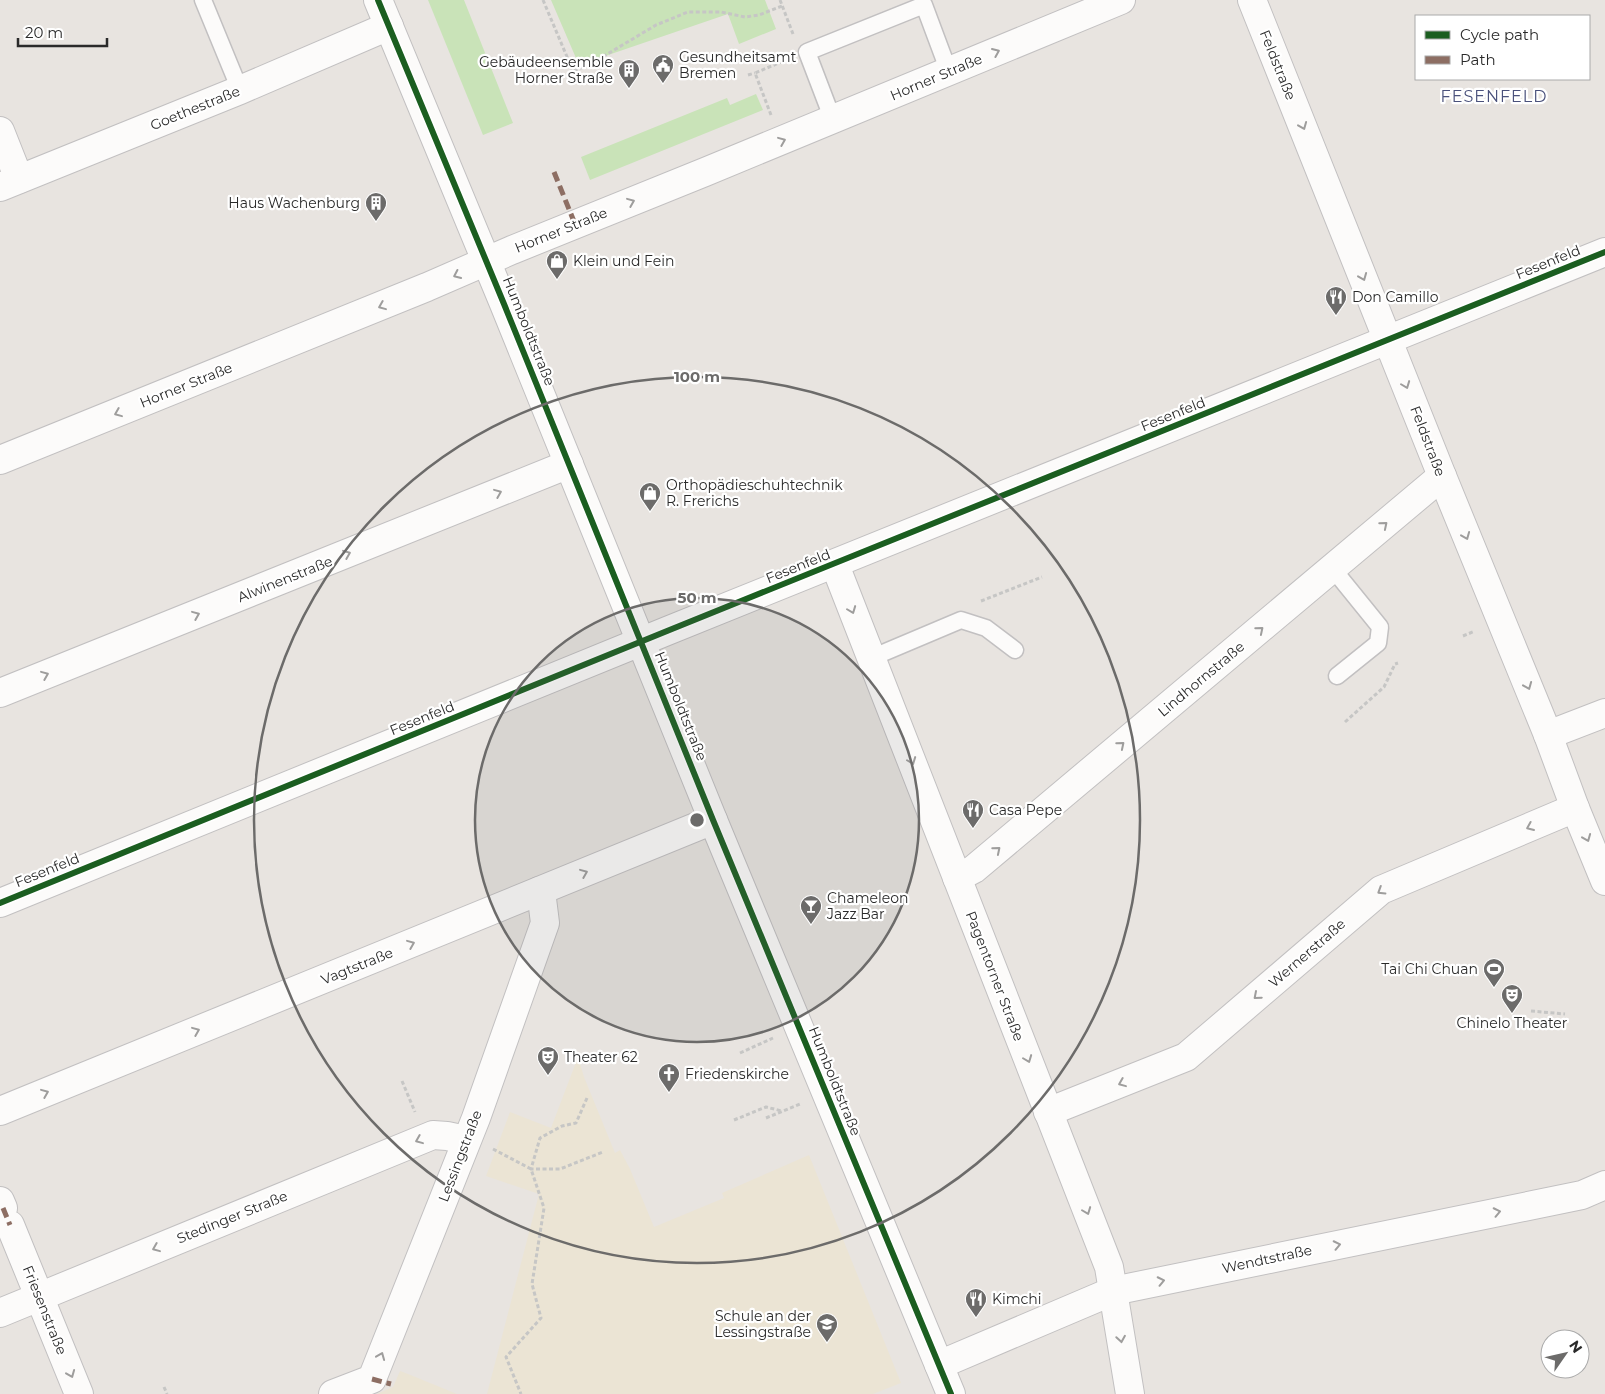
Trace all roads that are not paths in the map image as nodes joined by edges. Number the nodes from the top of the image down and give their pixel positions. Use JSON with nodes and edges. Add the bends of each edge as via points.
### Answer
{"nodes":[{"id":1,"x":203,"y":0,"type":"edge"},
{"id":2,"x":378,"y":0,"type":"edge"},
{"id":3,"x":1121,"y":0,"type":"edge"},
{"id":4,"x":1252,"y":0,"type":"edge"},
{"id":5,"x":923,"y":3,"type":"edge"},
{"id":6,"x":388,"y":26,"type":"junction"},
{"id":7,"x":949,"y":72,"type":"junction"},
{"id":8,"x":240,"y":90,"type":"junction"},
{"id":9,"x":833,"y":120,"type":"junction"},
{"id":10,"x":0,"y":131,"type":"edge"},
{"id":11,"x":10,"y":183,"type":"edge"},
{"id":12,"x":1605,"y":252,"type":"edge"},
{"id":13,"x":486,"y":261,"type":"junction"},
{"id":14,"x":1388,"y":340,"type":"junction"},
{"id":15,"x":0,"y":460,"type":"edge"},
{"id":16,"x":569,"y":464,"type":"junction"},
{"id":17,"x":1442,"y":476,"type":"junction"},
{"id":18,"x":835,"y":564,"type":"junction"},
{"id":19,"x":1333,"y":569,"type":"junction"},
{"id":20,"x":641,"y":642,"type":"junction"},
{"id":21,"x":1015,"y":650,"type":"dead end"},
{"id":22,"x":871,"y":658,"type":"junction"},
{"id":23,"x":1337,"y":676,"type":"dead end"},
{"id":24,"x":0,"y":694,"type":"edge"},
{"id":25,"x":1605,"y":713,"type":"edge"},
{"id":26,"x":1548,"y":735,"type":"junction"},
{"id":27,"x":1575,"y":808,"type":"junction"},
{"id":28,"x":714,"y":820,"type":"junction"},
{"id":29,"x":957,"y":878,"type":"junction"},
{"id":30,"x":1605,"y":881,"type":"edge"},
{"id":31,"x":539,"y":892,"type":"junction"},
{"id":32,"x":0,"y":903,"type":"edge"},
{"id":33,"x":0,"y":1111,"type":"edge"},
{"id":34,"x":1048,"y":1112,"type":"junction"},
{"id":35,"x":466,"y":1140,"type":"junction"},
{"id":36,"x":1605,"y":1185,"type":"edge"},
{"id":37,"x":4,"y":1212,"type":"edge"},
{"id":38,"x":1113,"y":1291,"type":"junction"},
{"id":39,"x":40,"y":1296,"type":"junction"},
{"id":40,"x":0,"y":1313,"type":"edge"},
{"id":41,"x":939,"y":1365,"type":"junction"},
{"id":42,"x":79,"y":1394,"type":"edge"},
{"id":43,"x":333,"y":1394,"type":"edge"},
{"id":44,"x":951,"y":1394,"type":"edge"},
{"id":45,"x":1130,"y":1394,"type":"edge"}],
"edges":[{"from":1,"to":8,"type":"lane"},
{"from":2,"to":6,"type":"street","name":"Humboldtstraße"},
{"from":7,"to":3,"type":"street","name":"Horner Straße","one_way":true},
{"from":4,"to":14,"type":"street","name":"Feldstraße","one_way":true},
{"from":5,"to":7,"type":"lane"},
{"from":5,"to":9,"type":"lane","via":[[806,52]]},
{"from":6,"to":8,"type":"street","name":"Goethestraße"},
{"from":6,"to":13,"type":"street","name":"Humboldtstraße"},
{"from":7,"to":9,"type":"street","name":"Horner Straße"},
{"from":8,"to":11,"type":"street","name":"Goethestraße"},
{"from":13,"to":9,"type":"street","name":"Horner Straße","one_way":true},
{"from":10,"to":11,"type":"street"},
{"from":12,"to":14,"type":"street","name":"Fesenfeld"},
{"from":13,"to":15,"type":"street","name":"Horner Straße","one_way":true},
{"from":13,"to":16,"type":"street","name":"Humboldtstraße"},
{"from":14,"to":17,"type":"street","name":"Feldstraße","one_way":true},
{"from":14,"to":18,"type":"street","name":"Fesenfeld"},
{"from":16,"to":20,"type":"street","name":"Humboldtstraße"},
{"from":24,"to":16,"type":"street","name":"Alwinenstraße","one_way":true},
{"from":19,"to":17,"type":"street","name":"Lindhornstraße","one_way":true},
{"from":17,"to":26,"type":"street","name":"Feldstraße","one_way":true},
{"from":18,"to":20,"type":"street","name":"Fesenfeld"},
{"from":18,"to":22,"type":"street","name":"Pagentorner Straße","one_way":true},
{"from":19,"to":23,"type":"lane","via":[[1380,627],[1378,643]]},
{"from":29,"to":19,"type":"street","name":"Lindhornstraße","one_way":true,"via":[[974,869]]},
{"from":20,"to":28,"type":"street","name":"Humboldtstraße"},
{"from":20,"to":32,"type":"street","name":"Fesenfeld"},
{"from":21,"to":22,"type":"lane","via":[[986,628],[961,620]]},
{"from":22,"to":29,"type":"street","name":"Pagentorner Straße","one_way":true},
{"from":25,"to":26,"type":"street"},
{"from":26,"to":27,"type":"street","name":"Feldstraße"},
{"from":27,"to":30,"type":"street","name":"Feldstraße","one_way":true},
{"from":27,"to":34,"type":"street","name":"Wernerstraße","one_way":true,"via":[[1381,890],[1186,1057]]},
{"from":31,"to":28,"type":"street","name":"Vagtstraße","one_way":true},
{"from":28,"to":41,"type":"street","name":"Humboldtstraße"},
{"from":29,"to":34,"type":"street","name":"Pagentorner Straße","one_way":true},
{"from":33,"to":31,"type":"street","name":"Vagtstraße","one_way":true},
{"from":31,"to":35,"type":"street","name":"Lessingstraße","via":[[545,923]]},
{"from":34,"to":38,"type":"street","name":"Pagentorner Straße","one_way":true,"via":[[1109,1267]]},
{"from":35,"to":39,"type":"street","name":"Stedinger Straße","one_way":true,"via":[[433,1135]]},
{"from":43,"to":35,"type":"street","name":"Lessingstraße","one_way":true,"via":[[372,1378]]},
{"from":38,"to":36,"type":"street","name":"Wendtstraße","one_way":true,"via":[[1582,1195]]},
{"from":37,"to":39,"type":"street","name":"Friesenstraße"},
{"from":38,"to":41,"type":"street","name":"Wendtstraße"},
{"from":38,"to":45,"type":"street","name":"Pagentorner Straße","one_way":true},
{"from":39,"to":40,"type":"street","name":"Stedinger Straße"},
{"from":39,"to":42,"type":"street","name":"Friesenstraße","one_way":true},
{"from":41,"to":44,"type":"street","name":"Humboldtstraße"}]}
